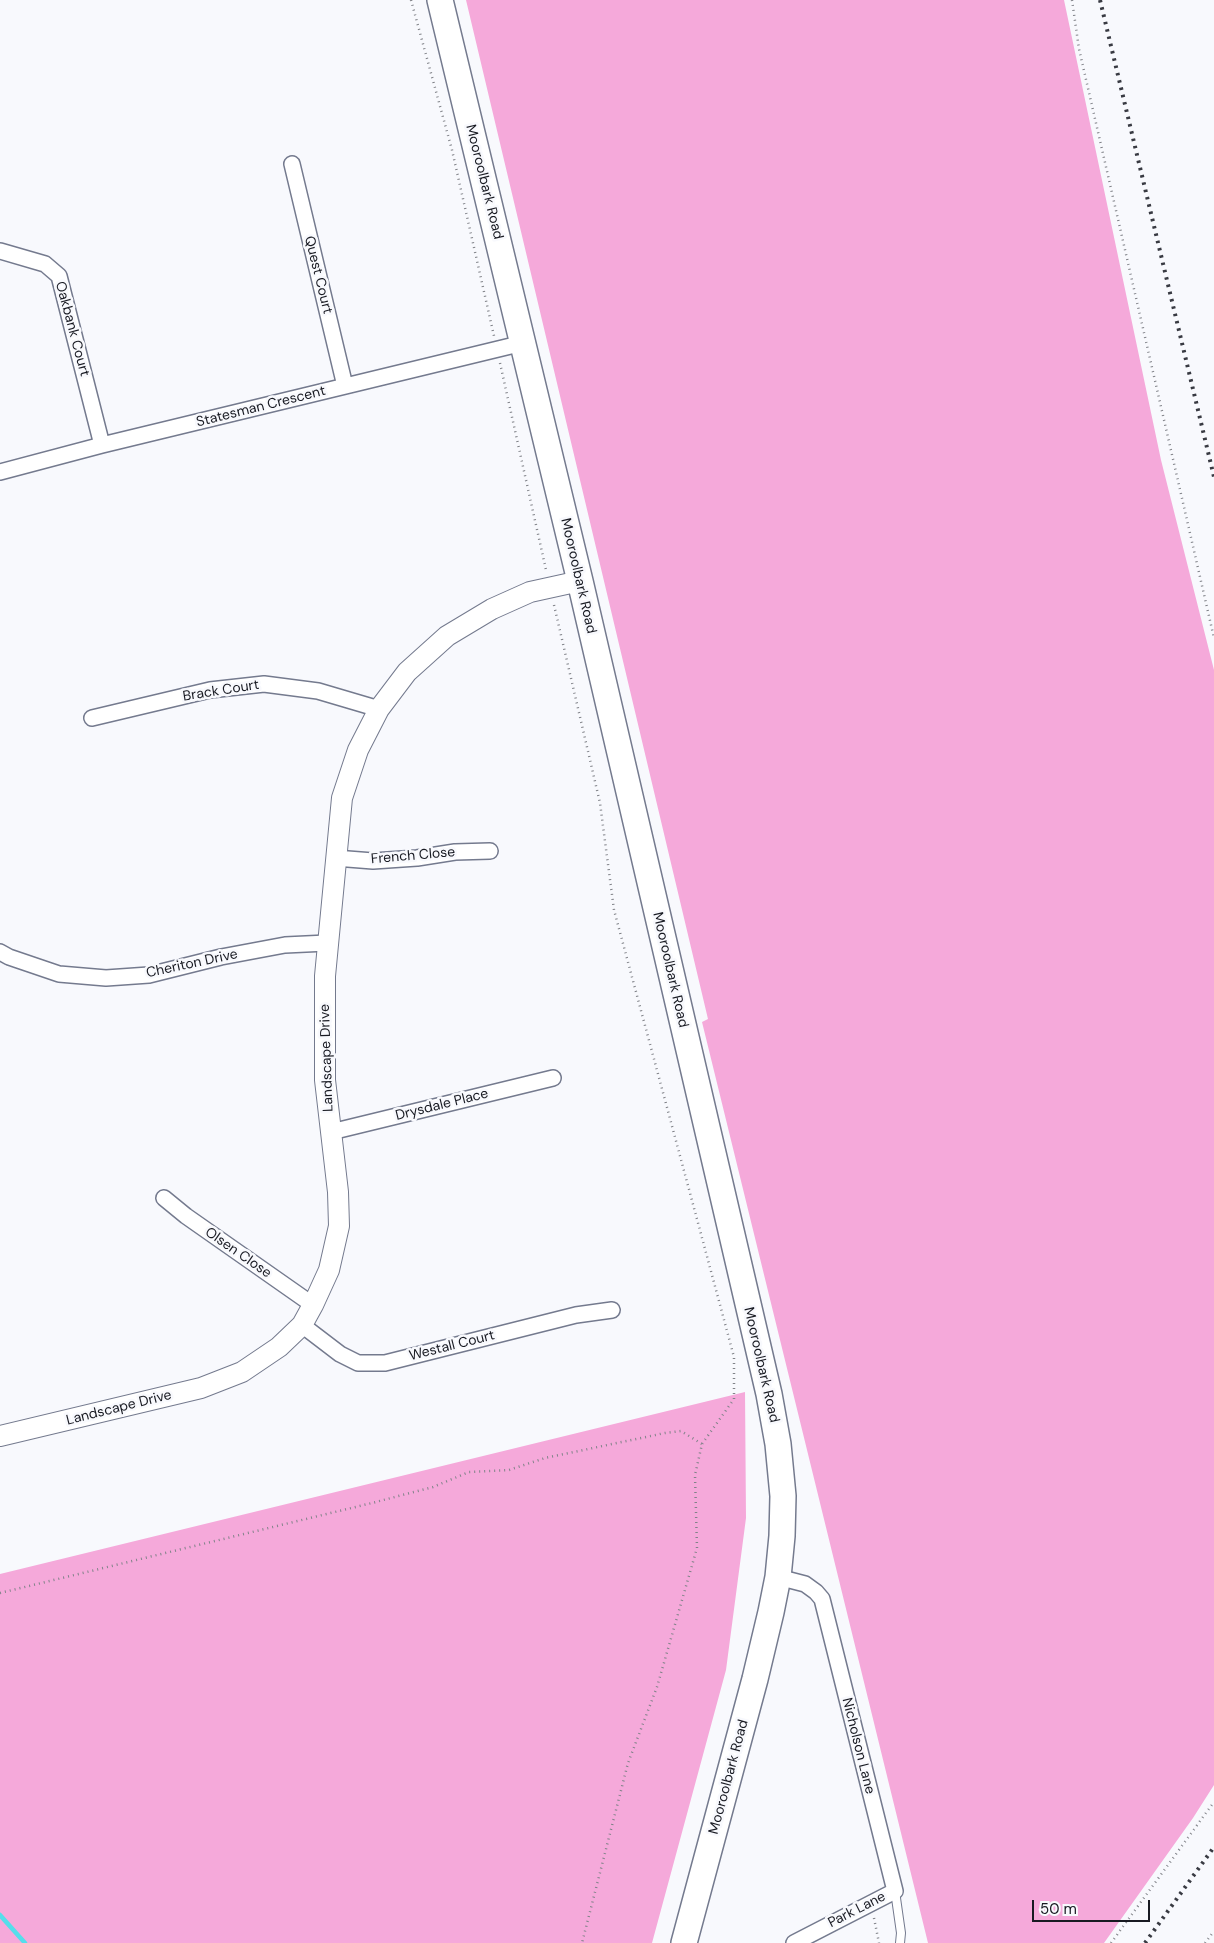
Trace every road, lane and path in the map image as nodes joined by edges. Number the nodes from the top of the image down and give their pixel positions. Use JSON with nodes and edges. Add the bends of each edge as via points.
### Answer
{"nodes":[{"id":1,"x":411,"y":0,"type":"edge"},
{"id":2,"x":440,"y":0,"type":"edge"},
{"id":3,"x":1072,"y":0,"type":"edge"},
{"id":4,"x":292,"y":164,"type":"dead end"},
{"id":5,"x":0,"y":251,"type":"edge"},
{"id":6,"x":523,"y":343,"type":"junction"},
{"id":7,"x":497,"y":350,"type":"junction"},
{"id":8,"x":345,"y":386,"type":"junction"},
{"id":9,"x":102,"y":445,"type":"junction"},
{"id":10,"x":0,"y":472,"type":"edge"},
{"id":11,"x":580,"y":581,"type":"junction"},
{"id":12,"x":550,"y":587,"type":"junction"},
{"id":13,"x":1214,"y":638,"type":"edge"},
{"id":14,"x":378,"y":709,"type":"junction"},
{"id":15,"x":92,"y":718,"type":"dead end"},
{"id":16,"x":490,"y":850,"type":"dead end"},
{"id":17,"x":335,"y":858,"type":"junction"},
{"id":18,"x":327,"y":943,"type":"junction"},
{"id":19,"x":0,"y":952,"type":"edge"},
{"id":20,"x":554,"y":1078,"type":"dead end"},
{"id":21,"x":331,"y":1132,"type":"junction"},
{"id":22,"x":164,"y":1198,"type":"dead end"},
{"id":23,"x":313,"y":1305,"type":"junction"},
{"id":24,"x":612,"y":1310,"type":"dead end"},
{"id":25,"x":302,"y":1324,"type":"junction"},
{"id":26,"x":0,"y":1436,"type":"edge"},
{"id":27,"x":702,"y":1444,"type":"junction"},
{"id":28,"x":778,"y":1576,"type":"junction"},
{"id":29,"x":0,"y":1593,"type":"edge"},
{"id":30,"x":1214,"y":1802,"type":"edge"},
{"id":31,"x":895,"y":1892,"type":"junction"},
{"id":32,"x":1214,"y":1931,"type":"edge"},
{"id":33,"x":582,"y":1943,"type":"edge"},
{"id":34,"x":684,"y":1943,"type":"edge"},
{"id":35,"x":794,"y":1943,"type":"edge"},
{"id":36,"x":900,"y":1943,"type":"edge"},
{"id":37,"x":1111,"y":1943,"type":"edge"},
{"id":38,"x":1205,"y":1943,"type":"edge"}],
"edges":[{"from":1,"to":7,"type":"path","via":[[452,150]]},
{"from":2,"to":6,"type":"main road","name":"Mooroolbark Road"},
{"from":3,"to":13,"type":"path","via":[[1079,49]]},
{"from":4,"to":8,"type":"street","name":"Quest Court"},
{"from":5,"to":9,"type":"street","name":"Oakbank Court","via":[[45,264],[59,276]]},
{"from":6,"to":7,"type":"street","name":"Statesman Crescent"},
{"from":6,"to":11,"type":"main road","name":"Mooroolbark Road"},
{"from":7,"to":8,"type":"street","name":"Statesman Crescent"},
{"from":7,"to":12,"type":"path"},
{"from":8,"to":9,"type":"street","name":"Statesman Crescent"},
{"from":9,"to":10,"type":"street","name":"Statesman Crescent"},
{"from":11,"to":12,"type":"street","name":"Landscape Drive"},
{"from":11,"to":28,"type":"main road","name":"Mooroolbark Road","via":[[769,1394],[783,1496]]},
{"from":12,"to":14,"type":"street","name":"Landscape Drive","via":[[492,609],[447,636],[407,672]]},
{"from":12,"to":27,"type":"path","via":[[600,803],[614,910],[734,1357],[734,1399]]},
{"from":14,"to":15,"type":"street","name":"Brack Court","via":[[318,691],[264,684],[210,690]]},
{"from":14,"to":17,"type":"street","name":"Landscape Drive","via":[[358,750],[342,798]]},
{"from":16,"to":17,"type":"street","name":"French Close","via":[[373,861]]},
{"from":17,"to":18,"type":"street","name":"Landscape Drive"},
{"from":18,"to":19,"type":"street","name":"Cheriton Drive","via":[[285,945],[149,975],[106,978],[59,974]]},
{"from":18,"to":21,"type":"street","name":"Landscape Drive","via":[[324,1034]]},
{"from":20,"to":21,"type":"street","name":"Drysdale Place"},
{"from":21,"to":23,"type":"street","name":"Landscape Drive","via":[[339,1226],[329,1270]]},
{"from":22,"to":23,"type":"street","name":"Olsen Close"},
{"from":23,"to":25,"type":"street","name":"Landscape Drive"},
{"from":24,"to":25,"type":"street","name":"Westall Court","via":[[576,1315],[385,1363],[358,1363],[340,1354]]},
{"from":25,"to":26,"type":"street","name":"Landscape Drive","via":[[279,1347],[242,1372],[201,1388]]},
{"from":27,"to":29,"type":"path","via":[[682,1431],[665,1433],[545,1458],[510,1470],[469,1472],[433,1487],[372,1503]]},
{"from":27,"to":33,"type":"path","via":[[695,1476],[697,1548],[657,1687],[628,1763]]},
{"from":28,"to":31,"type":"street","name":"Nicholson Lane","via":[[806,1584],[822,1599]]},
{"from":28,"to":34,"type":"main road","name":"Mooroolbark Road","via":[[755,1679]]},
{"from":30,"to":37,"type":"path"},
{"from":31,"to":35,"type":"street","name":"Park Lane"},
{"from":31,"to":36,"type":"lane","name":"Nicholson Lane"},
{"from":32,"to":38,"type":"path"}]}
